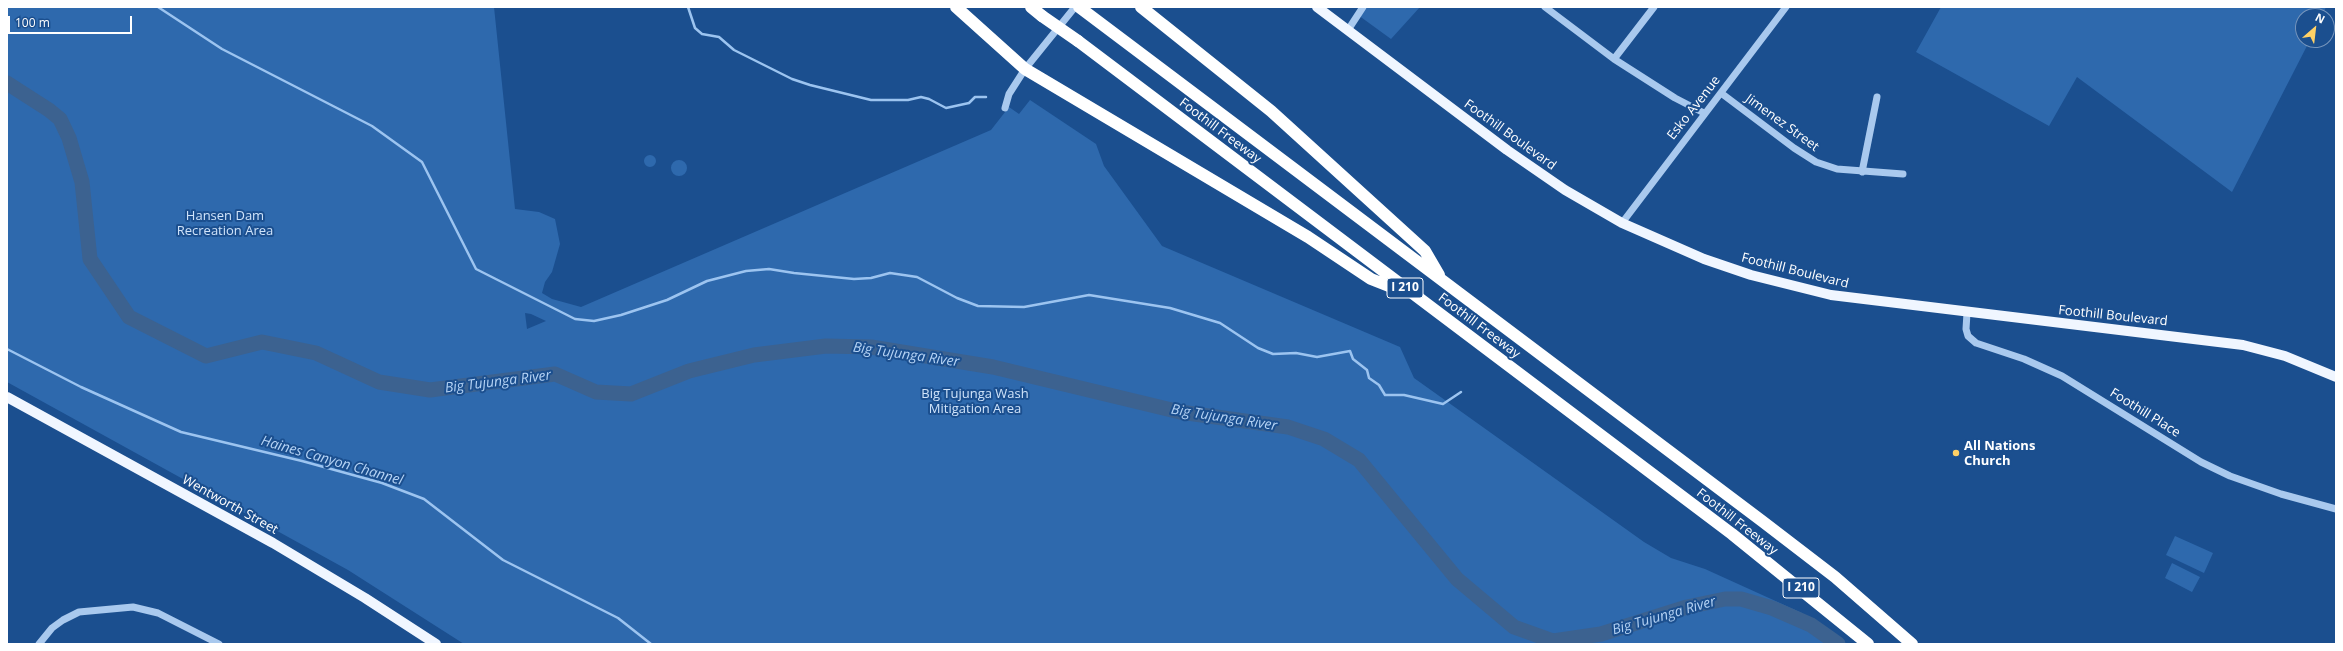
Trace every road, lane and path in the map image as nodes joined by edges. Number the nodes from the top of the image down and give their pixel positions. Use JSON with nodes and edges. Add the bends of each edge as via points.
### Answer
{"nodes":[{"id":1,"x":956,"y":7,"type":"edge"},
{"id":2,"x":1031,"y":7,"type":"edge"},
{"id":3,"x":1075,"y":7,"type":"edge"},
{"id":4,"x":1079,"y":7,"type":"edge"},
{"id":5,"x":1141,"y":7,"type":"edge"},
{"id":6,"x":1318,"y":7,"type":"edge"},
{"id":7,"x":1363,"y":7,"type":"edge"},
{"id":8,"x":1545,"y":7,"type":"edge"},
{"id":9,"x":1654,"y":7,"type":"edge"},
{"id":10,"x":1786,"y":7,"type":"edge"},
{"id":11,"x":1348,"y":30,"type":"junction"},
{"id":12,"x":1614,"y":59,"type":"junction"},
{"id":13,"x":1025,"y":69,"type":"junction"},
{"id":14,"x":1721,"y":93,"type":"junction"},
{"id":15,"x":1877,"y":97,"type":"dead end"},
{"id":16,"x":1005,"y":108,"type":"dead end"},
{"id":17,"x":1704,"y":113,"type":"junction"},
{"id":18,"x":1862,"y":172,"type":"junction"},
{"id":19,"x":1903,"y":174,"type":"dead end"},
{"id":20,"x":1622,"y":223,"type":"junction"},
{"id":21,"x":1441,"y":279,"type":"junction"},
{"id":22,"x":1418,"y":298,"type":"junction"},
{"id":23,"x":1968,"y":313,"type":"junction"},
{"id":24,"x":2336,"y":377,"type":"edge"},
{"id":25,"x":7,"y":397,"type":"edge"},
{"id":26,"x":2336,"y":509,"type":"edge"},
{"id":27,"x":39,"y":644,"type":"edge"},
{"id":28,"x":219,"y":644,"type":"edge"},
{"id":29,"x":436,"y":644,"type":"edge"},
{"id":30,"x":1868,"y":644,"type":"edge"},
{"id":31,"x":1912,"y":644,"type":"edge"}],
"edges":[{"from":1,"to":13,"type":"highway"},
{"from":2,"to":22,"type":"highway","name":"Foothill Freeway","number":"I 210","bridge":true},
{"from":3,"to":13,"type":"street"},
{"from":4,"to":21,"type":"highway","name":"Foothill Freeway","number":"I 210"},
{"from":5,"to":21,"type":"highway","via":[[1271,111],[1425,251]]},
{"from":6,"to":11,"type":"main road","name":"Foothill Boulevard"},
{"from":7,"to":11,"type":"street"},
{"from":8,"to":12,"type":"street"},
{"from":9,"to":12,"type":"street"},
{"from":10,"to":14,"type":"street","name":"Esko Avenue"},
{"from":11,"to":20,"type":"main road","name":"Foothill Boulevard","via":[[1507,150],[1565,190]]},
{"from":12,"to":17,"type":"street","via":[[1675,98]]},
{"from":13,"to":16,"type":"street"},
{"from":13,"to":22,"type":"highway","via":[[1308,238],[1371,279]]},
{"from":14,"to":17,"type":"street","name":"Esko Avenue"},
{"from":14,"to":18,"type":"street","name":"Jimenez Street","via":[[1805,156],[1836,169]]},
{"from":15,"to":18,"type":"street"},
{"from":17,"to":20,"type":"street","name":"Esko Avenue"},
{"from":18,"to":19,"type":"street","name":"Jimenez Street"},
{"from":20,"to":23,"type":"main road","name":"Foothill Boulevard","via":[[1704,259],[1773,281],[1831,295]]},
{"from":21,"to":31,"type":"highway","name":"Foothill Freeway","number":"I 210","via":[[1802,552],[1865,602]]},
{"from":22,"to":30,"type":"highway","name":"Foothill Freeway","number":"I 210","via":[[1732,534]]},
{"from":23,"to":24,"type":"main road","name":"Foothill Boulevard","via":[[2242,345],[2291,358]]},
{"from":23,"to":26,"type":"street","name":"Foothill Place","via":[[1966,329],[1968,336],[1976,343],[2024,359],[2062,376],[2201,462],[2230,476],[2281,494]]},
{"from":25,"to":29,"type":"main road","name":"Wentworth Street","via":[[273,543]]},
{"from":27,"to":28,"type":"street","via":[[52,628],[79,612],[133,607],[158,613]]}]}
